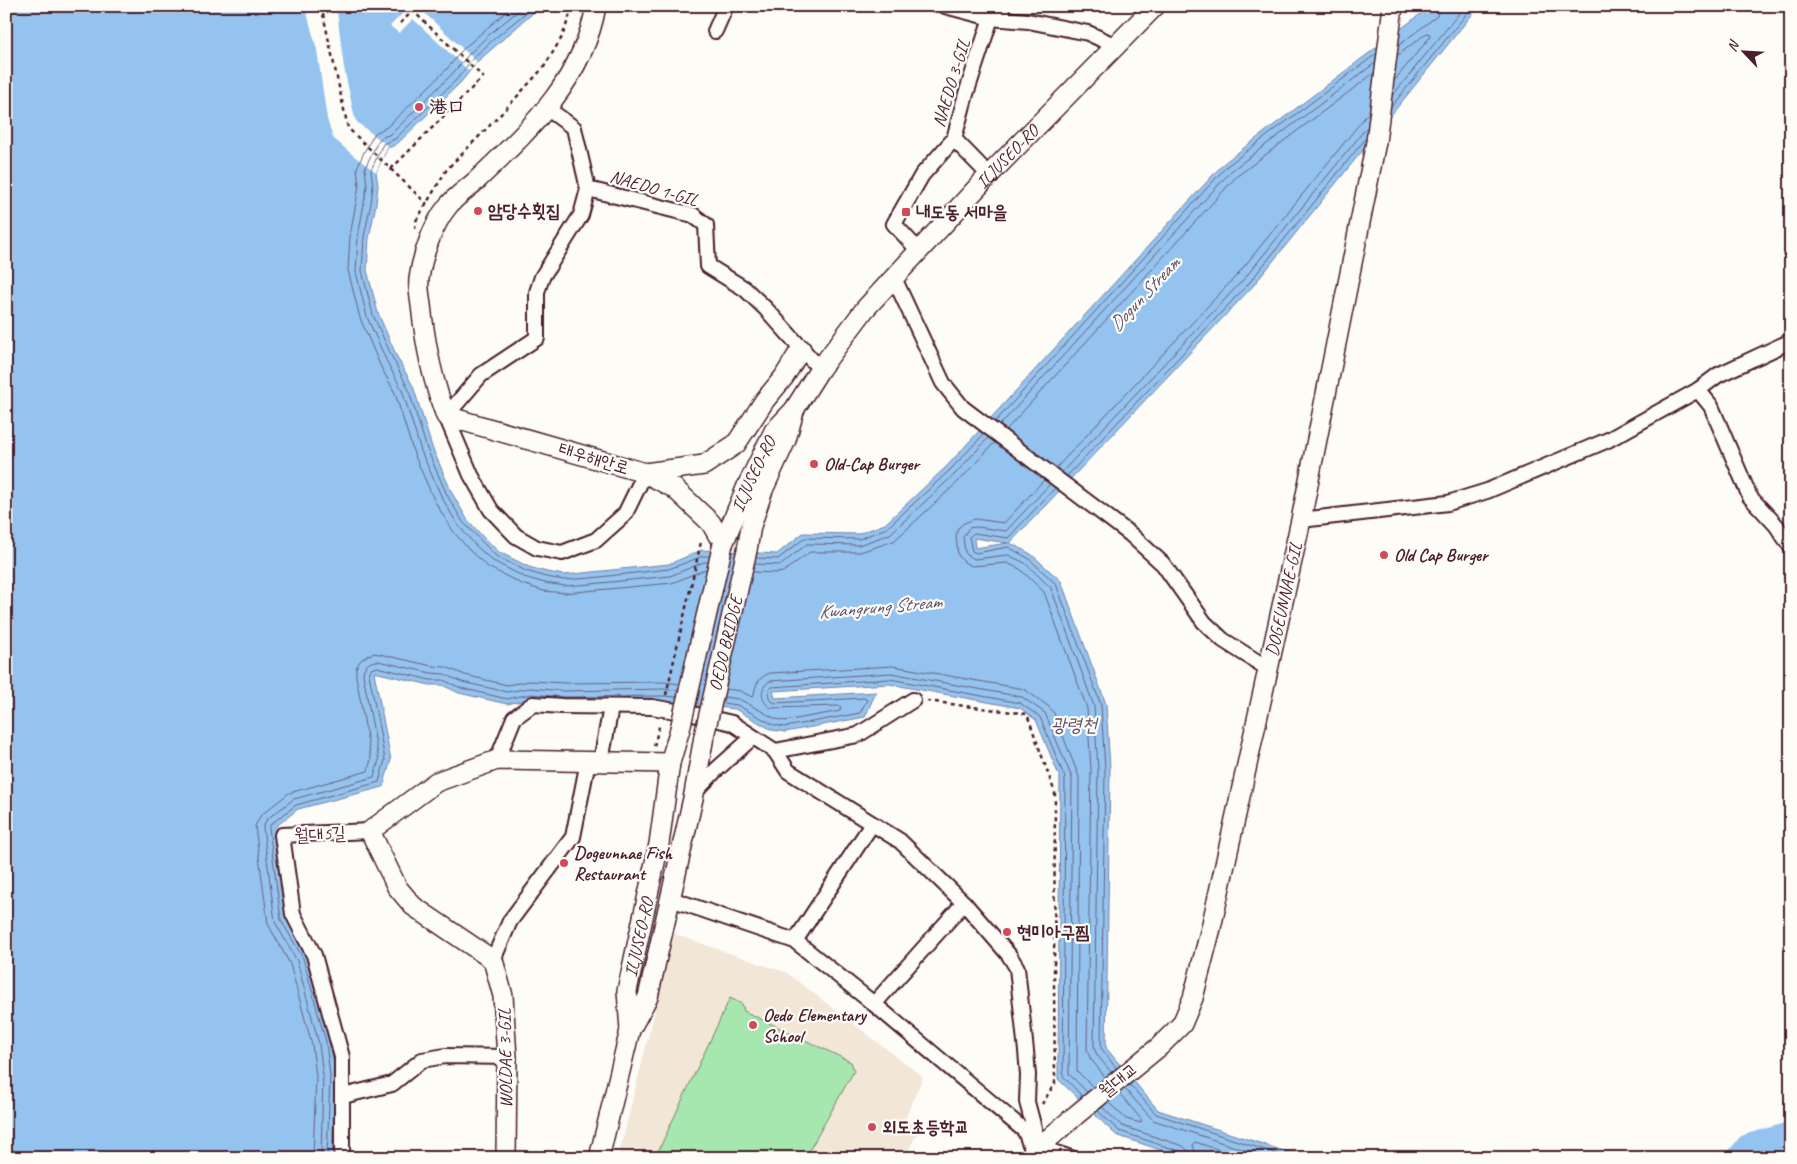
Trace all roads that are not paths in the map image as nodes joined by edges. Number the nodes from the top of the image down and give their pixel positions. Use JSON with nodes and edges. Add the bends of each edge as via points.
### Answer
{"nodes":[{"id":1,"x":596,"y":6,"type":"edge"},
{"id":2,"x":726,"y":6,"type":"edge"},
{"id":3,"x":945,"y":6,"type":"edge"},
{"id":4,"x":1155,"y":6,"type":"edge"},
{"id":5,"x":1393,"y":6,"type":"edge"},
{"id":6,"x":998,"y":14,"type":"edge"},
{"id":7,"x":715,"y":31,"type":"dead end"},
{"id":8,"x":1116,"y":46,"type":"junction"},
{"id":9,"x":548,"y":109,"type":"junction"},
{"id":10,"x":954,"y":140,"type":"junction"},
{"id":11,"x":989,"y":175,"type":"junction"},
{"id":12,"x":588,"y":189,"type":"junction"},
{"id":13,"x":918,"y":251,"type":"junction"},
{"id":14,"x":894,"y":278,"type":"junction"},
{"id":15,"x":1791,"y":341,"type":"edge"},
{"id":16,"x":801,"y":349,"type":"junction"},
{"id":17,"x":820,"y":369,"type":"junction"},
{"id":18,"x":1698,"y":390,"type":"junction"},
{"id":19,"x":794,"y":410,"type":"junction"},
{"id":20,"x":446,"y":416,"type":"junction"},
{"id":21,"x":645,"y":473,"type":"junction"},
{"id":22,"x":1301,"y":520,"type":"junction"},
{"id":23,"x":723,"y":544,"type":"junction"},
{"id":24,"x":1791,"y":547,"type":"edge"},
{"id":25,"x":747,"y":550,"type":"joint"},
{"id":26,"x":1268,"y":668,"type":"junction"},
{"id":27,"x":913,"y":700,"type":"road end"},
{"id":28,"x":610,"y":707,"type":"junction"},
{"id":29,"x":680,"y":729,"type":"joint"},
{"id":30,"x":704,"y":736,"type":"joint"},
{"id":31,"x":753,"y":737,"type":"junction"},
{"id":32,"x":775,"y":751,"type":"junction"},
{"id":33,"x":497,"y":760,"type":"junction"},
{"id":34,"x":594,"y":761,"type":"junction"},
{"id":35,"x":670,"y":763,"type":"junction"},
{"id":36,"x":694,"y":794,"type":"junction"},
{"id":37,"x":872,"y":824,"type":"junction"},
{"id":38,"x":370,"y":832,"type":"junction"},
{"id":39,"x":670,"y":899,"type":"junction"},
{"id":40,"x":964,"y":903,"type":"junction"},
{"id":41,"x":795,"y":941,"type":"junction"},
{"id":42,"x":493,"y":960,"type":"junction"},
{"id":43,"x":874,"y":1004,"type":"junction"},
{"id":44,"x":630,"y":1030,"type":"junction"},
{"id":45,"x":1160,"y":1046,"type":"joint"},
{"id":46,"x":507,"y":1056,"type":"junction"},
{"id":47,"x":343,"y":1096,"type":"junction"},
{"id":48,"x":1035,"y":1154,"type":"edge"},
{"id":49,"x":342,"y":1158,"type":"edge"},
{"id":50,"x":506,"y":1158,"type":"edge"},
{"id":51,"x":599,"y":1158,"type":"edge"},
{"id":52,"x":1071,"y":1158,"type":"edge"}],
"edges":[{"from":1,"to":9,"type":"street","name":"태우해안로","via":[[575,67]]},
{"from":2,"to":7,"type":"street"},
{"from":3,"to":6,"type":"street"},
{"from":4,"to":8,"type":"street","name":"ILJUSEO-RO"},
{"from":5,"to":22,"type":"street","name":"DOGEUNNAE-GIL","via":[[1376,142]]},
{"from":6,"to":8,"type":"street","via":[[1088,33]]},
{"from":6,"to":10,"type":"street","name":"NAEDO 3-GIL","via":[[966,94]]},
{"from":8,"to":11,"type":"street","name":"ILJUSEO-RO"},
{"from":9,"to":12,"type":"street","via":[[574,128]]},
{"from":9,"to":20,"type":"street","name":"태우해안로","via":[[448,206],[424,252],[419,281],[424,330],[436,389]]},
{"from":10,"to":11,"type":"street"},
{"from":10,"to":13,"type":"street","name":"NAEDO 3-GIL","via":[[922,174],[894,224]]},
{"from":11,"to":13,"type":"street","name":"ILJUSEO-RO"},
{"from":12,"to":16,"type":"street","name":"NAEDO 1-GIL","via":[[693,215],[700,220],[706,225],[708,266],[746,289]]},
{"from":12,"to":20,"type":"street","name":"NAEDO 1-GIL","via":[[581,215],[542,277],[537,292],[537,338],[481,375]]},
{"from":13,"to":14,"type":"street","name":"ILJUSEO-RO"},
{"from":14,"to":17,"type":"street","name":"ILJUSEO-RO","via":[[865,309]]},
{"from":14,"to":26,"type":"street","via":[[943,383],[964,408],[1130,534],[1162,564],[1204,622],[1223,640]]},
{"from":15,"to":18,"type":"street","via":[[1718,375]]},
{"from":16,"to":17,"type":"street","name":"NAEDO 1-GIL"},
{"from":16,"to":21,"type":"street","via":[[736,444],[704,465]]},
{"from":17,"to":19,"type":"street","name":"ILJUSEO-RO"},
{"from":18,"to":22,"type":"street","via":[[1608,440],[1487,491],[1448,503]]},
{"from":18,"to":24,"type":"street","via":[[1711,406],[1750,497]]},
{"from":19,"to":23,"type":"street","name":"ILJUSEO-RO","via":[[774,431]]},
{"from":19,"to":25,"type":"street","name":"ILJUSEO-RO","via":[[786,440],[763,490]]},
{"from":20,"to":21,"type":"street","name":"태우해안로"},
{"from":20,"to":21,"type":"street","name":"태우해안로","via":[[471,475],[491,510],[516,536],[537,548],[562,553],[596,540],[625,514]]},
{"from":21,"to":23,"type":"street","via":[[674,488],[711,523]]},
{"from":22,"to":26,"type":"street","name":"DOGEUNNAE-GIL"},
{"from":23,"to":29,"type":"street","name":"OEDO BRIDGE","bridge":true},
{"from":25,"to":30,"type":"street","name":"OEDO BRIDGE","bridge":true},
{"from":26,"to":45,"type":"street","name":"DOGEUNNAE-GIL","via":[[1193,998],[1182,1024]]},
{"from":27,"to":32,"type":"street","via":[[858,735]]},
{"from":28,"to":31,"type":"street","via":[[664,707],[732,723]]},
{"from":28,"to":33,"type":"street","via":[[533,704],[514,718]]},
{"from":28,"to":34,"type":"street"},
{"from":29,"to":35,"type":"street","name":"ILJUSEO-RO"},
{"from":30,"to":36,"type":"street","name":"ILJUSEO-RO"},
{"from":31,"to":32,"type":"street"},
{"from":31,"to":36,"type":"street"},
{"from":32,"to":37,"type":"street","via":[[788,771]]},
{"from":33,"to":34,"type":"street","name":"월대5길"},
{"from":33,"to":38,"type":"street","name":"월대5길","via":[[436,782]]},
{"from":34,"to":35,"type":"street","name":"월대5길"},
{"from":34,"to":42,"type":"street","via":[[573,837],[510,921]]},
{"from":35,"to":44,"type":"street","name":"ILJUSEO-RO","via":[[659,844],[627,991]]},
{"from":36,"to":39,"type":"street","name":"ILJUSEO-RO"},
{"from":37,"to":40,"type":"street","via":[[900,841]]},
{"from":37,"to":41,"type":"street"},
{"from":38,"to":42,"type":"street","via":[[397,887],[413,906]]},
{"from":38,"to":47,"type":"street","name":"월대5길","via":[[282,836],[293,914],[314,955],[342,1057]]},
{"from":39,"to":41,"type":"street"},
{"from":39,"to":44,"type":"street","name":"ILJUSEO-RO","via":[[648,997]]},
{"from":40,"to":43,"type":"street"},
{"from":40,"to":48,"type":"street","via":[[1017,968],[1028,1075],[1027,1102]]},
{"from":41,"to":43,"type":"street"},
{"from":42,"to":46,"type":"street","name":"WOLDAE 3-GIL","via":[[503,996]]},
{"from":43,"to":48,"type":"street","via":[[1025,1131]]},
{"from":44,"to":51,"type":"street","name":"ILJUSEO-RO"},
{"from":45,"to":48,"type":"street","name":"월대교","via":[[1076,1115]]},
{"from":46,"to":47,"type":"street","via":[[444,1056],[422,1060],[392,1084]]},
{"from":46,"to":50,"type":"street","name":"WOLDAE 3-GIL"},
{"from":47,"to":49,"type":"street","name":"월대5길"},
{"from":48,"to":52,"type":"street"}]}
